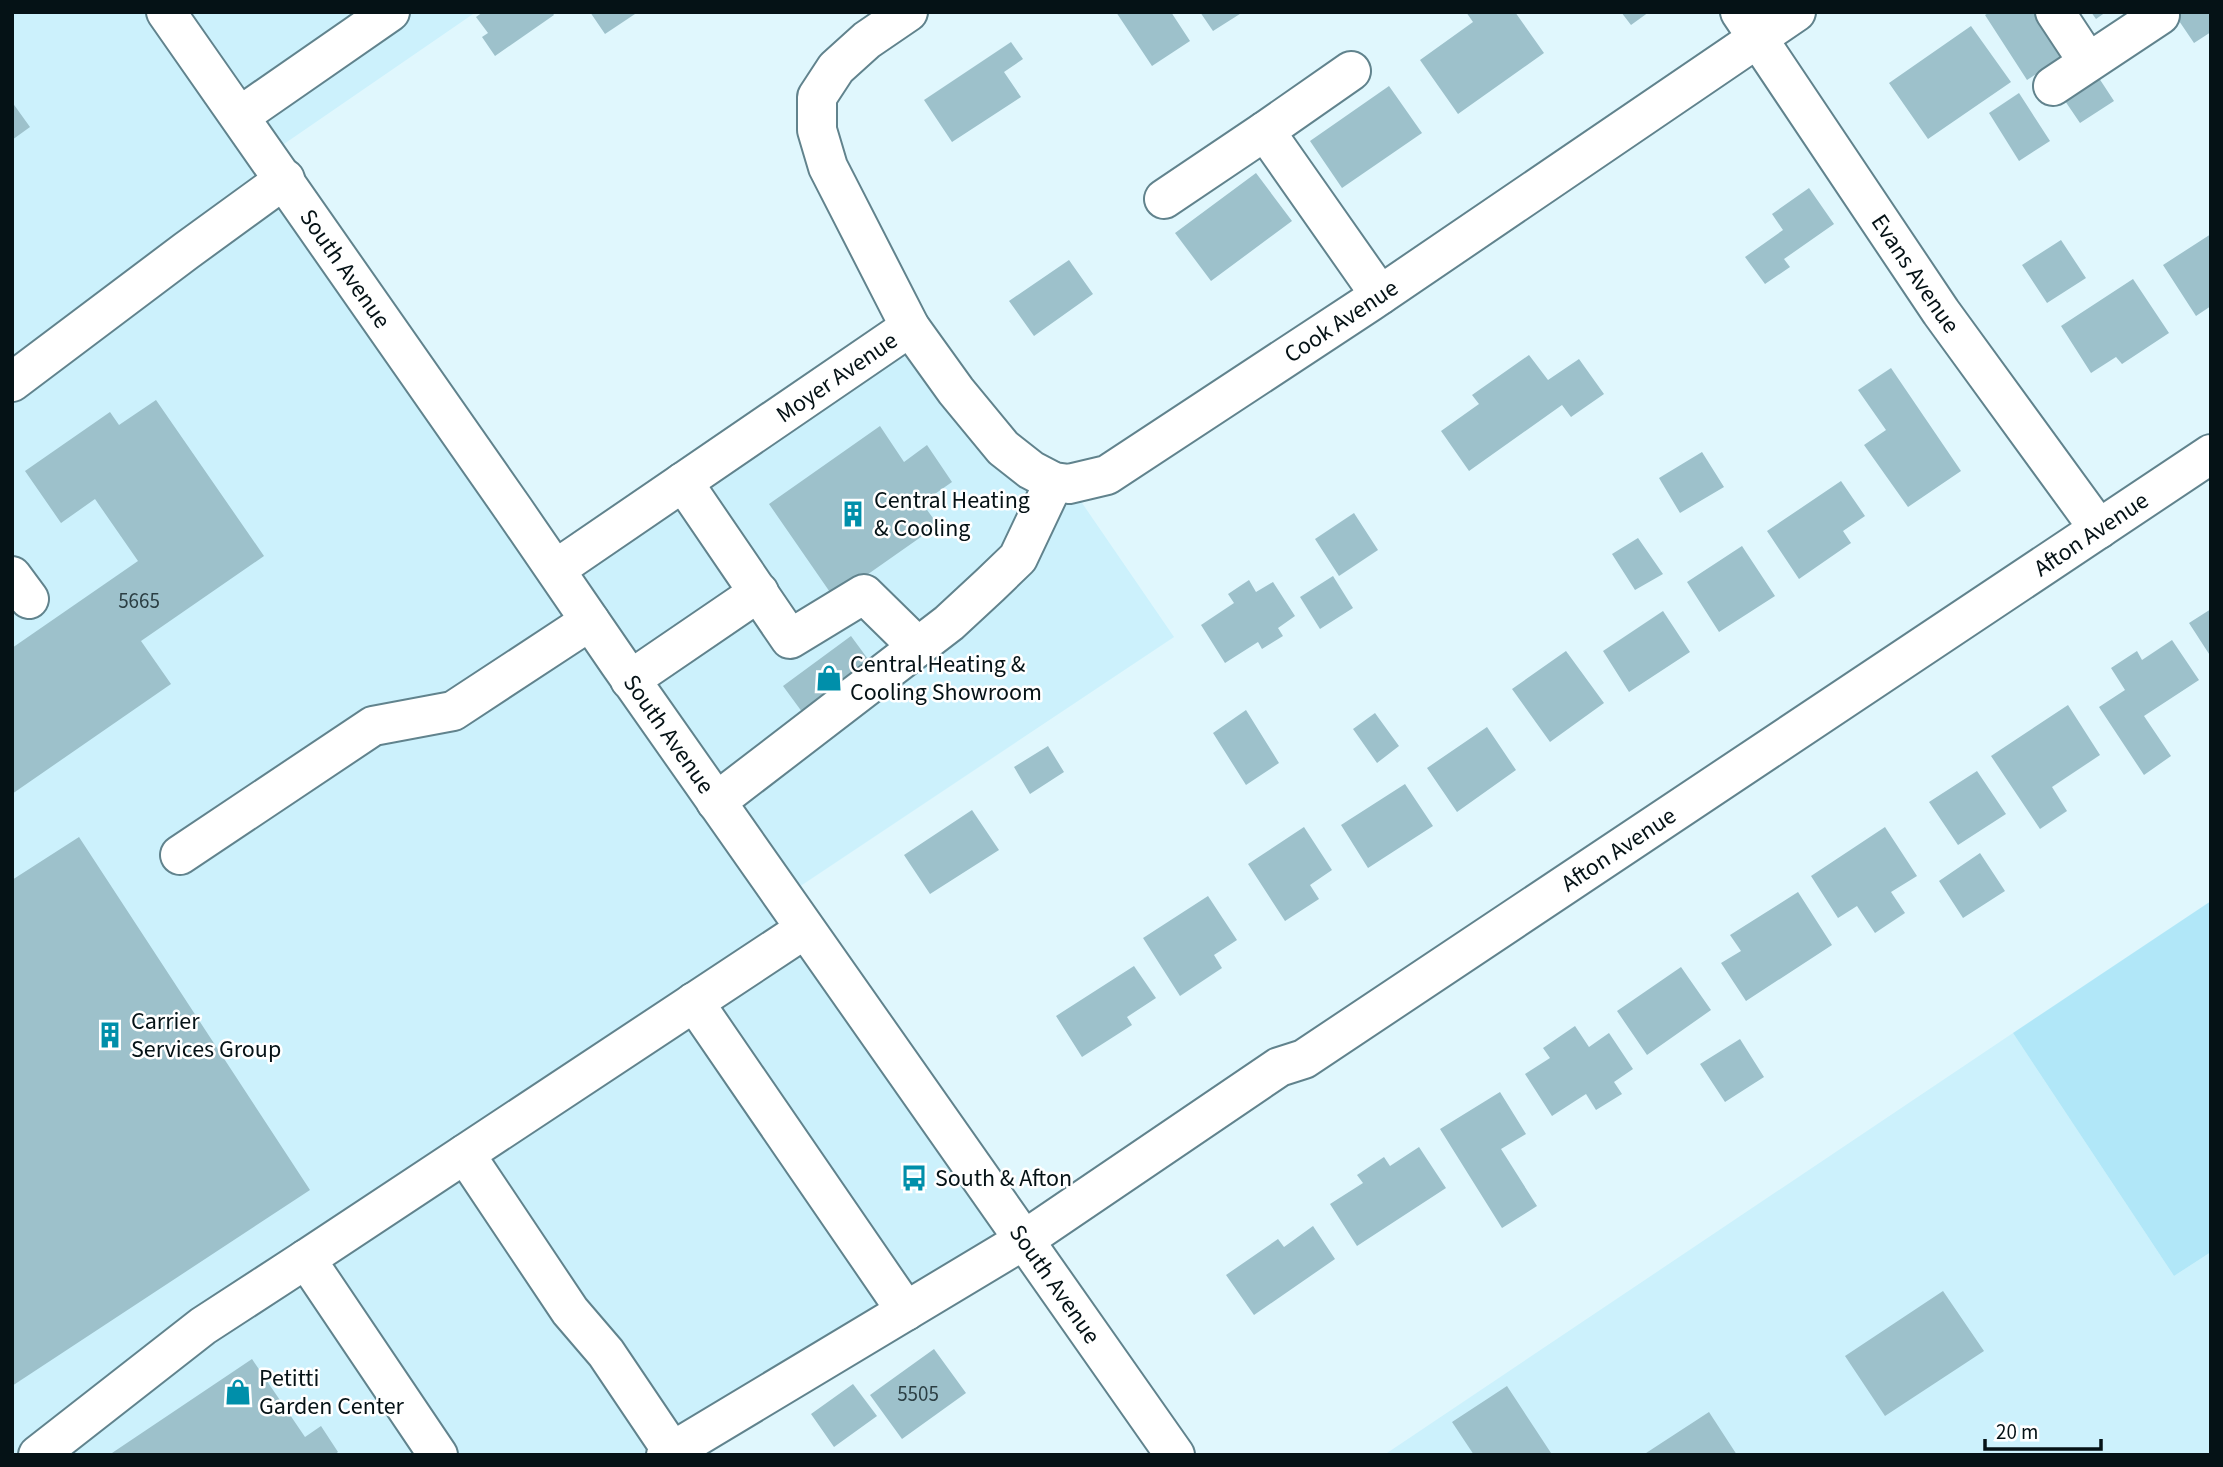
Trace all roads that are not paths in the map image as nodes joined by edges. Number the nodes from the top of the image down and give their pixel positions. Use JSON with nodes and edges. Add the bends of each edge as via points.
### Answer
{"nodes":[{"id":1,"x":166,"y":12,"type":"edge"},
{"id":2,"x":390,"y":12,"type":"edge"},
{"id":3,"x":908,"y":12,"type":"edge"},
{"id":4,"x":1796,"y":12,"type":"edge"},
{"id":5,"x":2055,"y":12,"type":"edge"},
{"id":6,"x":2160,"y":15,"type":"dead end"},
{"id":7,"x":1749,"y":25,"type":"edge"},
{"id":8,"x":2088,"y":62,"type":"junction"},
{"id":9,"x":1351,"y":71,"type":"dead end"},
{"id":10,"x":2053,"y":86,"type":"dead end"},
{"id":11,"x":240,"y":116,"type":"junction"},
{"id":12,"x":1265,"y":131,"type":"junction"},
{"id":13,"x":285,"y":179,"type":"junction"},
{"id":14,"x":1164,"y":199,"type":"dead end"},
{"id":15,"x":1380,"y":295,"type":"junction"},
{"id":16,"x":910,"y":327,"type":"junction"},
{"id":17,"x":12,"y":382,"type":"edge"},
{"id":18,"x":2211,"y":454,"type":"edge"},
{"id":19,"x":683,"y":482,"type":"junction"},
{"id":20,"x":1054,"y":482,"type":"junction"},
{"id":21,"x":2099,"y":529,"type":"junction"},
{"id":22,"x":556,"y":569,"type":"junction"},
{"id":23,"x":759,"y":592,"type":"junction"},
{"id":24,"x":590,"y":621,"type":"junction"},
{"id":25,"x":918,"y":647,"type":"junction"},
{"id":26,"x":631,"y":680,"type":"junction"},
{"id":27,"x":716,"y":802,"type":"junction"},
{"id":28,"x":180,"y":855,"type":"dead end"},
{"id":29,"x":806,"y":929,"type":"junction"},
{"id":30,"x":694,"y":1002,"type":"junction"},
{"id":31,"x":465,"y":1154,"type":"junction"},
{"id":32,"x":1024,"y":1240,"type":"junction"},
{"id":33,"x":306,"y":1259,"type":"junction"},
{"id":34,"x":906,"y":1311,"type":"junction"},
{"id":35,"x":669,"y":1453,"type":"edge"},
{"id":36,"x":38,"y":1455,"type":"edge"},
{"id":37,"x":438,"y":1455,"type":"edge"},
{"id":38,"x":1175,"y":1455,"type":"edge"}],
"edges":[{"from":1,"to":11,"type":"street","name":"South Avenue"},
{"from":2,"to":11,"type":"street"},
{"from":3,"to":16,"type":"street","name":"Moyer Avenue","via":[[836,68],[817,97],[817,130],[828,167]]},
{"from":4,"to":7,"type":"street","name":"Cook Avenue"},
{"from":5,"to":8,"type":"street"},
{"from":6,"to":8,"type":"street"},
{"from":7,"to":15,"type":"street","name":"Cook Avenue"},
{"from":7,"to":21,"type":"street","name":"Evans Avenue","via":[[1941,312]]},
{"from":8,"to":10,"type":"street"},
{"from":9,"to":12,"type":"street"},
{"from":11,"to":13,"type":"street","name":"South Avenue"},
{"from":12,"to":14,"type":"street"},
{"from":12,"to":15,"type":"street"},
{"from":13,"to":17,"type":"street"},
{"from":13,"to":22,"type":"street","name":"South Avenue"},
{"from":15,"to":20,"type":"street","name":"Cook Avenue","via":[[1107,475],[1069,484]]},
{"from":16,"to":19,"type":"street","name":"Moyer Avenue"},
{"from":16,"to":20,"type":"street","via":[[1003,449]]},
{"from":18,"to":21,"type":"street","name":"Afton Avenue"},
{"from":19,"to":22,"type":"street","name":"Moyer Avenue"},
{"from":19,"to":23,"type":"street"},
{"from":20,"to":25,"type":"street","via":[[1018,558]]},
{"from":21,"to":32,"type":"street","name":"Afton Avenue","via":[[1304,1059],[1279,1066]]},
{"from":22,"to":24,"type":"street","name":"South Avenue"},
{"from":23,"to":25,"type":"street","via":[[790,639],[864,594]]},
{"from":23,"to":26,"type":"street"},
{"from":24,"to":26,"type":"street","name":"South Avenue"},
{"from":24,"to":28,"type":"street","via":[[453,711],[373,726]]},
{"from":25,"to":27,"type":"street"},
{"from":26,"to":27,"type":"street","name":"South Avenue"},
{"from":27,"to":29,"type":"street","name":"South Avenue"},
{"from":29,"to":30,"type":"street"},
{"from":29,"to":32,"type":"street","name":"South Avenue"},
{"from":30,"to":31,"type":"street"},
{"from":30,"to":34,"type":"street"},
{"from":31,"to":33,"type":"street"},
{"from":31,"to":35,"type":"street","via":[[570,1311],[606,1353]]},
{"from":32,"to":34,"type":"street","name":"Afton Avenue"},
{"from":32,"to":38,"type":"street","name":"South Avenue"},
{"from":33,"to":36,"type":"street","via":[[203,1326]]},
{"from":33,"to":37,"type":"street"},
{"from":34,"to":35,"type":"street","name":"Afton Avenue"}]}
